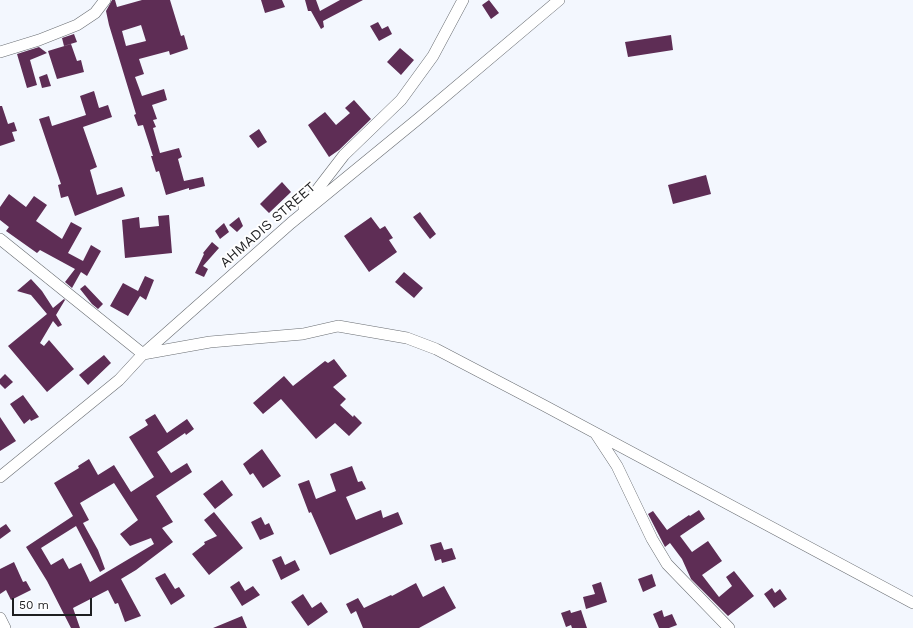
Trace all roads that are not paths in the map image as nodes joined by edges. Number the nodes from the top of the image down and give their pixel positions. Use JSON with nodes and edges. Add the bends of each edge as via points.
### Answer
{"nodes":[{"id":1,"x":105,"y":0,"type":"edge"},
{"id":2,"x":463,"y":0,"type":"edge"},
{"id":3,"x":559,"y":0,"type":"edge"},
{"id":4,"x":0,"y":52,"type":"edge"},
{"id":5,"x":291,"y":223,"type":"junction"},
{"id":6,"x":0,"y":238,"type":"edge"},
{"id":7,"x":143,"y":354,"type":"junction"},
{"id":8,"x":595,"y":432,"type":"junction"},
{"id":9,"x":0,"y":477,"type":"edge"},
{"id":10,"x":913,"y":603,"type":"edge"},
{"id":11,"x":0,"y":618,"type":"edge"},
{"id":12,"x":4,"y":628,"type":"edge"},
{"id":13,"x":729,"y":628,"type":"edge"}],
"edges":[{"from":1,"to":4,"type":"street","via":[[95,13],[77,25]]},
{"from":2,"to":5,"type":"street","via":[[433,56],[401,100],[344,155]]},
{"from":3,"to":5,"type":"street","name":"AHMADIS STREET"},
{"from":5,"to":7,"type":"street","name":"AHMADIS STREET"},
{"from":6,"to":7,"type":"street"},
{"from":7,"to":8,"type":"street","via":[[210,342],[303,334],[338,326],[407,338],[436,349]]},
{"from":7,"to":9,"type":"street","name":"AHMADIS STREET","via":[[119,380]]},
{"from":8,"to":10,"type":"street"},
{"from":8,"to":13,"type":"street","via":[[617,466],[652,539],[668,564]]},
{"from":11,"to":12,"type":"street"}]}
